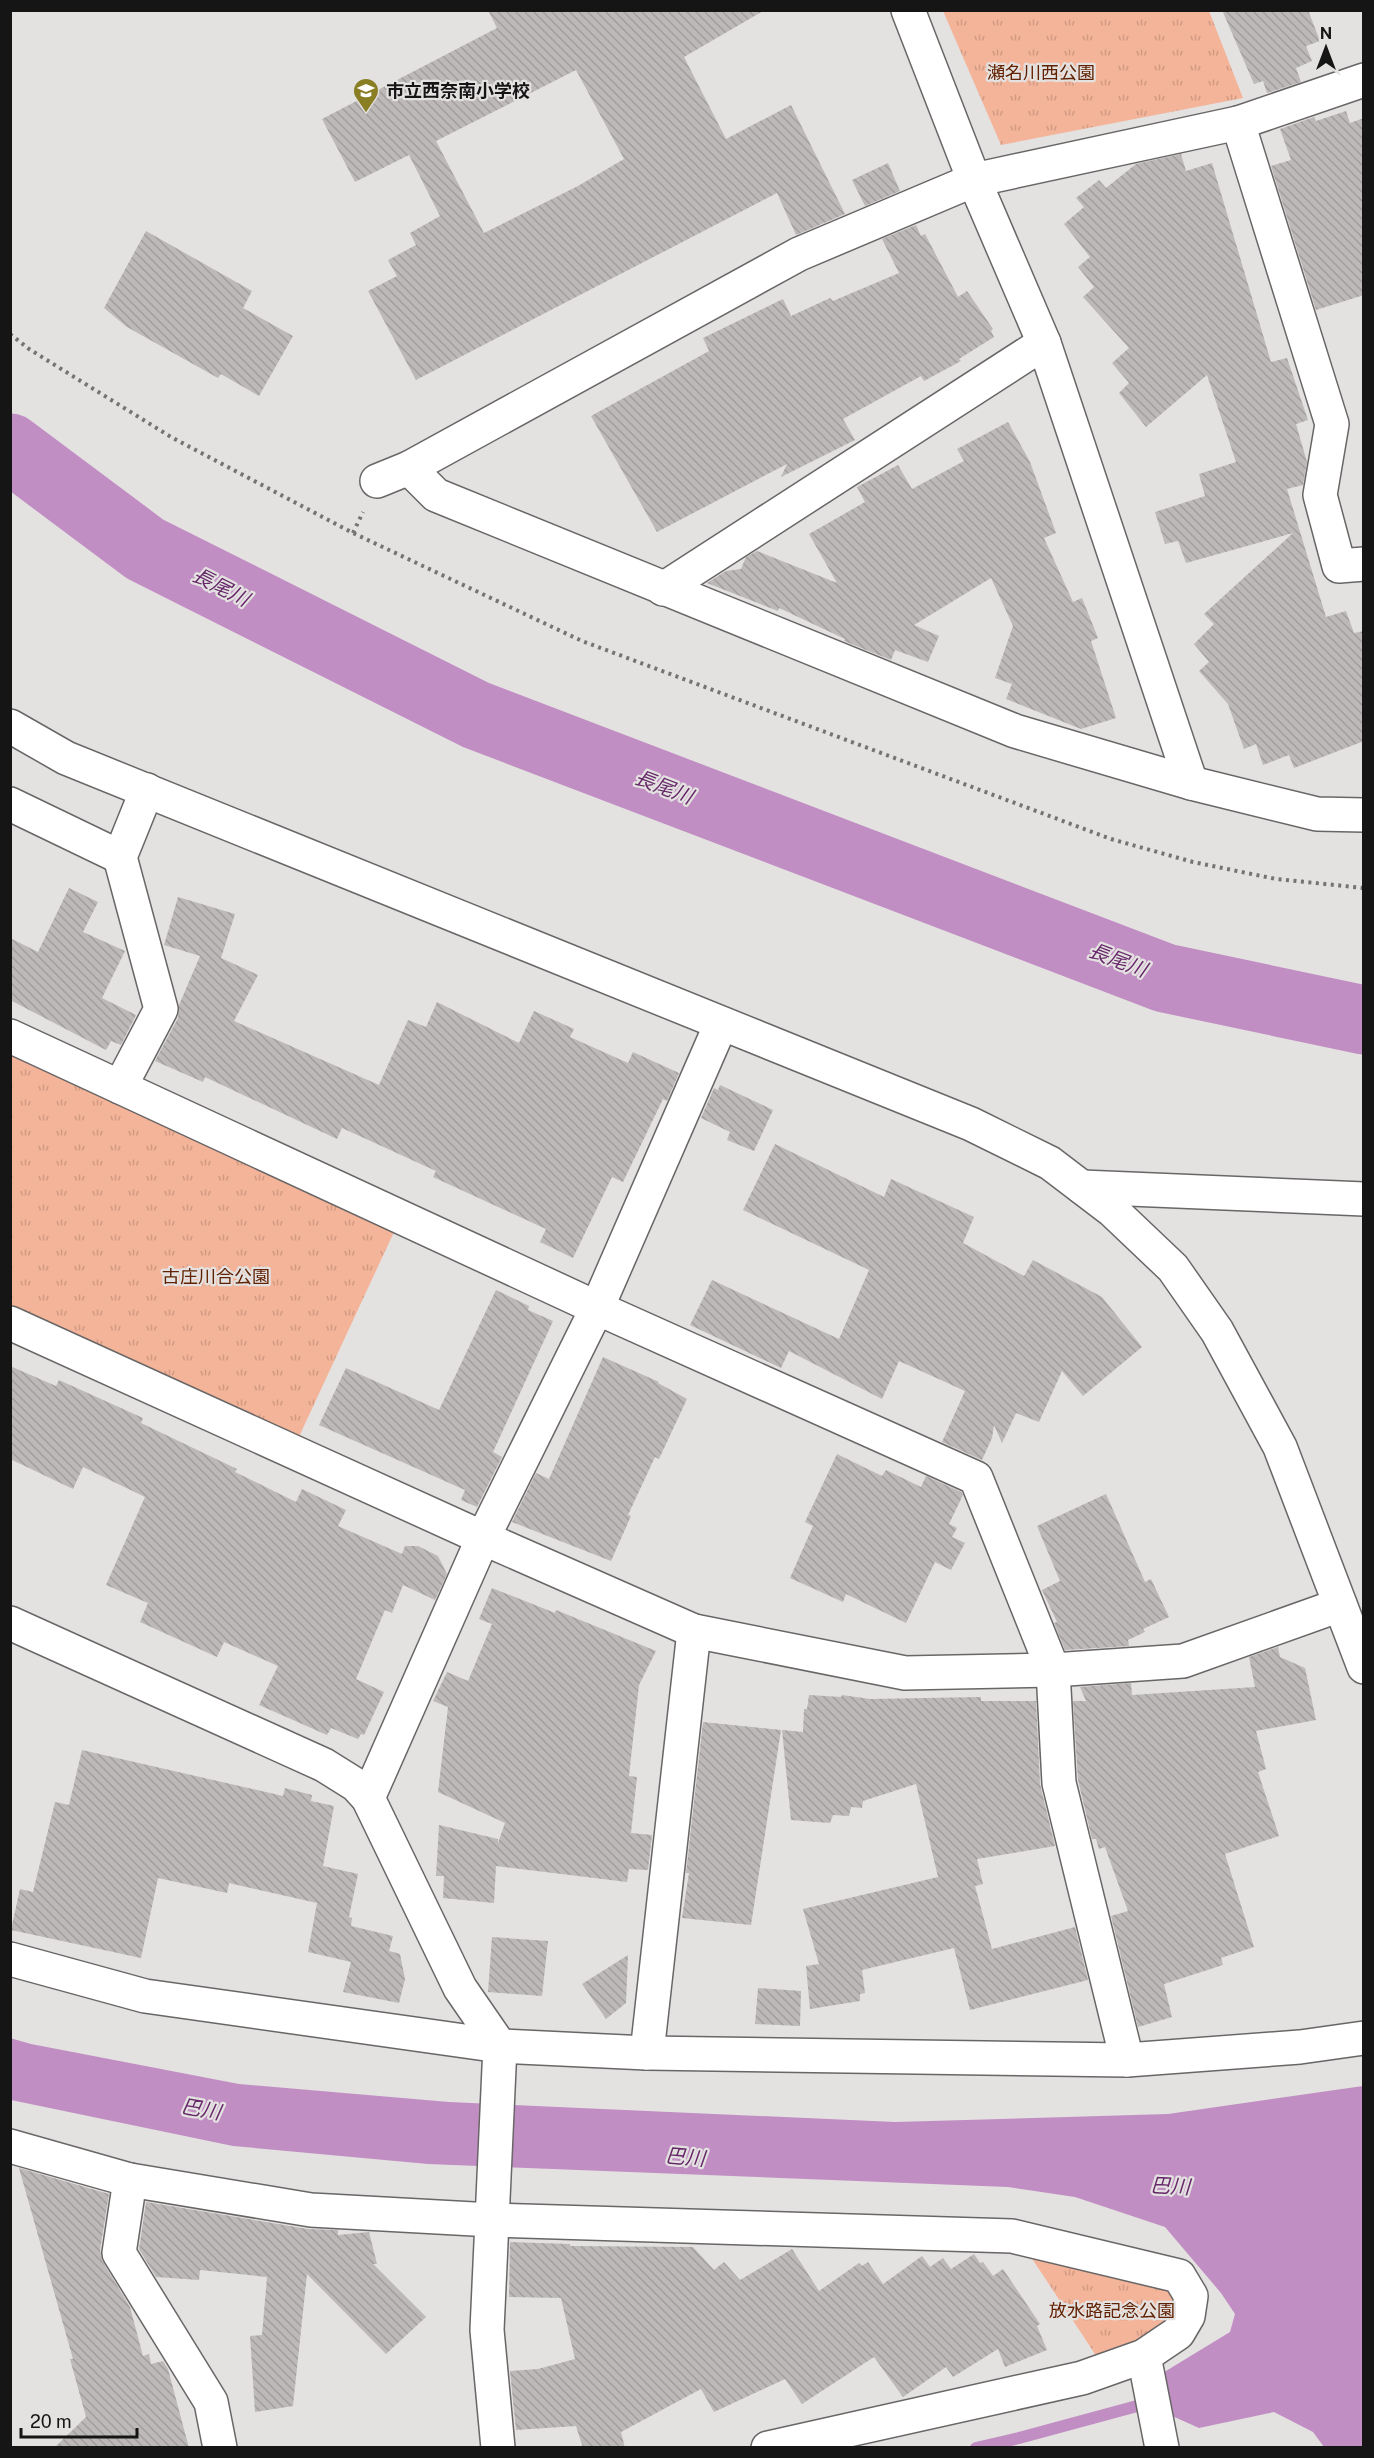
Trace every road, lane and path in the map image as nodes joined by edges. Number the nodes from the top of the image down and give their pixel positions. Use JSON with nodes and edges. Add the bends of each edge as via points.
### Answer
{"nodes":[{"id":1,"x":908,"y":10,"type":"edge"},
{"id":2,"x":1364,"y":80,"type":"edge"},
{"id":3,"x":1238,"y":123,"type":"junction"},
{"id":4,"x":974,"y":180,"type":"junction"},
{"id":5,"x":10,"y":334,"type":"edge"},
{"id":6,"x":1044,"y":343,"type":"junction"},
{"id":7,"x":409,"y":468,"type":"junction"},
{"id":8,"x":377,"y":481,"type":"dead end"},
{"id":9,"x":1364,"y":564,"type":"edge"},
{"id":10,"x":663,"y":589,"type":"junction"},
{"id":11,"x":10,"y":726,"type":"edge"},
{"id":12,"x":1191,"y":783,"type":"junction"},
{"id":13,"x":147,"y":790,"type":"junction"},
{"id":14,"x":10,"y":804,"type":"edge"},
{"id":15,"x":1364,"y":815,"type":"edge"},
{"id":16,"x":120,"y":857,"type":"junction"},
{"id":17,"x":1364,"y":888,"type":"edge"},
{"id":18,"x":721,"y":1024,"type":"junction"},
{"id":19,"x":10,"y":1035,"type":"edge"},
{"id":20,"x":120,"y":1087,"type":"junction"},
{"id":21,"x":1082,"y":1187,"type":"junction"},
{"id":22,"x":1364,"y":1199,"type":"edge"},
{"id":23,"x":597,"y":1308,"type":"junction"},
{"id":24,"x":10,"y":1323,"type":"edge"},
{"id":25,"x":483,"y":1538,"type":"junction"},
{"id":26,"x":1340,"y":1605,"type":"junction"},
{"id":27,"x":10,"y":1623,"type":"edge"},
{"id":28,"x":694,"y":1631,"type":"junction"},
{"id":29,"x":1364,"y":1667,"type":"edge"},
{"id":30,"x":1053,"y":1670,"type":"junction"},
{"id":31,"x":368,"y":1798,"type":"junction"},
{"id":32,"x":10,"y":1959,"type":"edge"},
{"id":33,"x":1364,"y":2038,"type":"edge"},
{"id":34,"x":647,"y":2054,"type":"junction"},
{"id":35,"x":1127,"y":2060,"type":"junction"},
{"id":36,"x":500,"y":2061,"type":"junction"},
{"id":37,"x":10,"y":2146,"type":"edge"},
{"id":38,"x":130,"y":2180,"type":"junction"},
{"id":39,"x":493,"y":2206,"type":"junction"},
{"id":40,"x":1145,"y":2364,"type":"junction"},
{"id":41,"x":220,"y":2448,"type":"edge"},
{"id":42,"x":498,"y":2448,"type":"edge"},
{"id":43,"x":768,"y":2448,"type":"edge"},
{"id":44,"x":1162,"y":2448,"type":"edge"}],
"edges":[{"from":1,"to":4,"type":"street"},
{"from":2,"to":3,"type":"street"},
{"from":3,"to":4,"type":"street"},
{"from":3,"to":9,"type":"street","via":[[1332,424],[1320,495],[1339,566]]},
{"from":4,"to":6,"type":"street"},
{"from":4,"to":7,"type":"street","via":[[799,254]]},
{"from":5,"to":17,"type":"path","via":[[181,443],[353,533],[582,641],[1111,839],[1193,862],[1276,879]]},
{"from":6,"to":10,"type":"street"},
{"from":6,"to":12,"type":"street"},
{"from":7,"to":8,"type":"street"},
{"from":7,"to":10,"type":"street","via":[[436,495]]},
{"from":10,"to":12,"type":"street","via":[[1016,730]]},
{"from":11,"to":13,"type":"street","via":[[66,758]]},
{"from":12,"to":15,"type":"street","via":[[1317,814]]},
{"from":13,"to":16,"type":"street"},
{"from":13,"to":18,"type":"street"},
{"from":14,"to":16,"type":"street"},
{"from":16,"to":20,"type":"street","via":[[161,1009]]},
{"from":18,"to":21,"type":"street","via":[[971,1124],[1050,1163]]},
{"from":18,"to":23,"type":"street"},
{"from":19,"to":20,"type":"street"},
{"from":20,"to":23,"type":"street"},
{"from":21,"to":22,"type":"street"},
{"from":21,"to":26,"type":"street","via":[[1173,1268],[1217,1331],[1280,1447]]},
{"from":23,"to":25,"type":"street"},
{"from":23,"to":30,"type":"street","via":[[976,1478]]},
{"from":24,"to":25,"type":"street"},
{"from":25,"to":28,"type":"street"},
{"from":25,"to":31,"type":"street"},
{"from":26,"to":29,"type":"street"},
{"from":26,"to":30,"type":"street","via":[[1184,1661]]},
{"from":27,"to":31,"type":"street","via":[[324,1765],[356,1785]]},
{"from":28,"to":30,"type":"street","via":[[905,1673]]},
{"from":28,"to":34,"type":"street"},
{"from":30,"to":35,"type":"street","via":[[1059,1783]]},
{"from":31,"to":36,"type":"street","via":[[460,1988]]},
{"from":32,"to":36,"type":"street","via":[[145,1996]]},
{"from":33,"to":35,"type":"street","via":[[1300,2047]]},
{"from":34,"to":35,"type":"street"},
{"from":34,"to":36,"type":"street"},
{"from":36,"to":39,"type":"street"},
{"from":37,"to":38,"type":"street"},
{"from":38,"to":39,"type":"street","via":[[310,2210]]},
{"from":38,"to":41,"type":"street","via":[[119,2253],[212,2402]]},
{"from":39,"to":40,"type":"street","via":[[1012,2236],[1179,2276],[1191,2296],[1188,2316],[1178,2333]]},
{"from":39,"to":42,"type":"street","via":[[487,2330]]},
{"from":40,"to":43,"type":"street"},
{"from":40,"to":44,"type":"street"}]}
